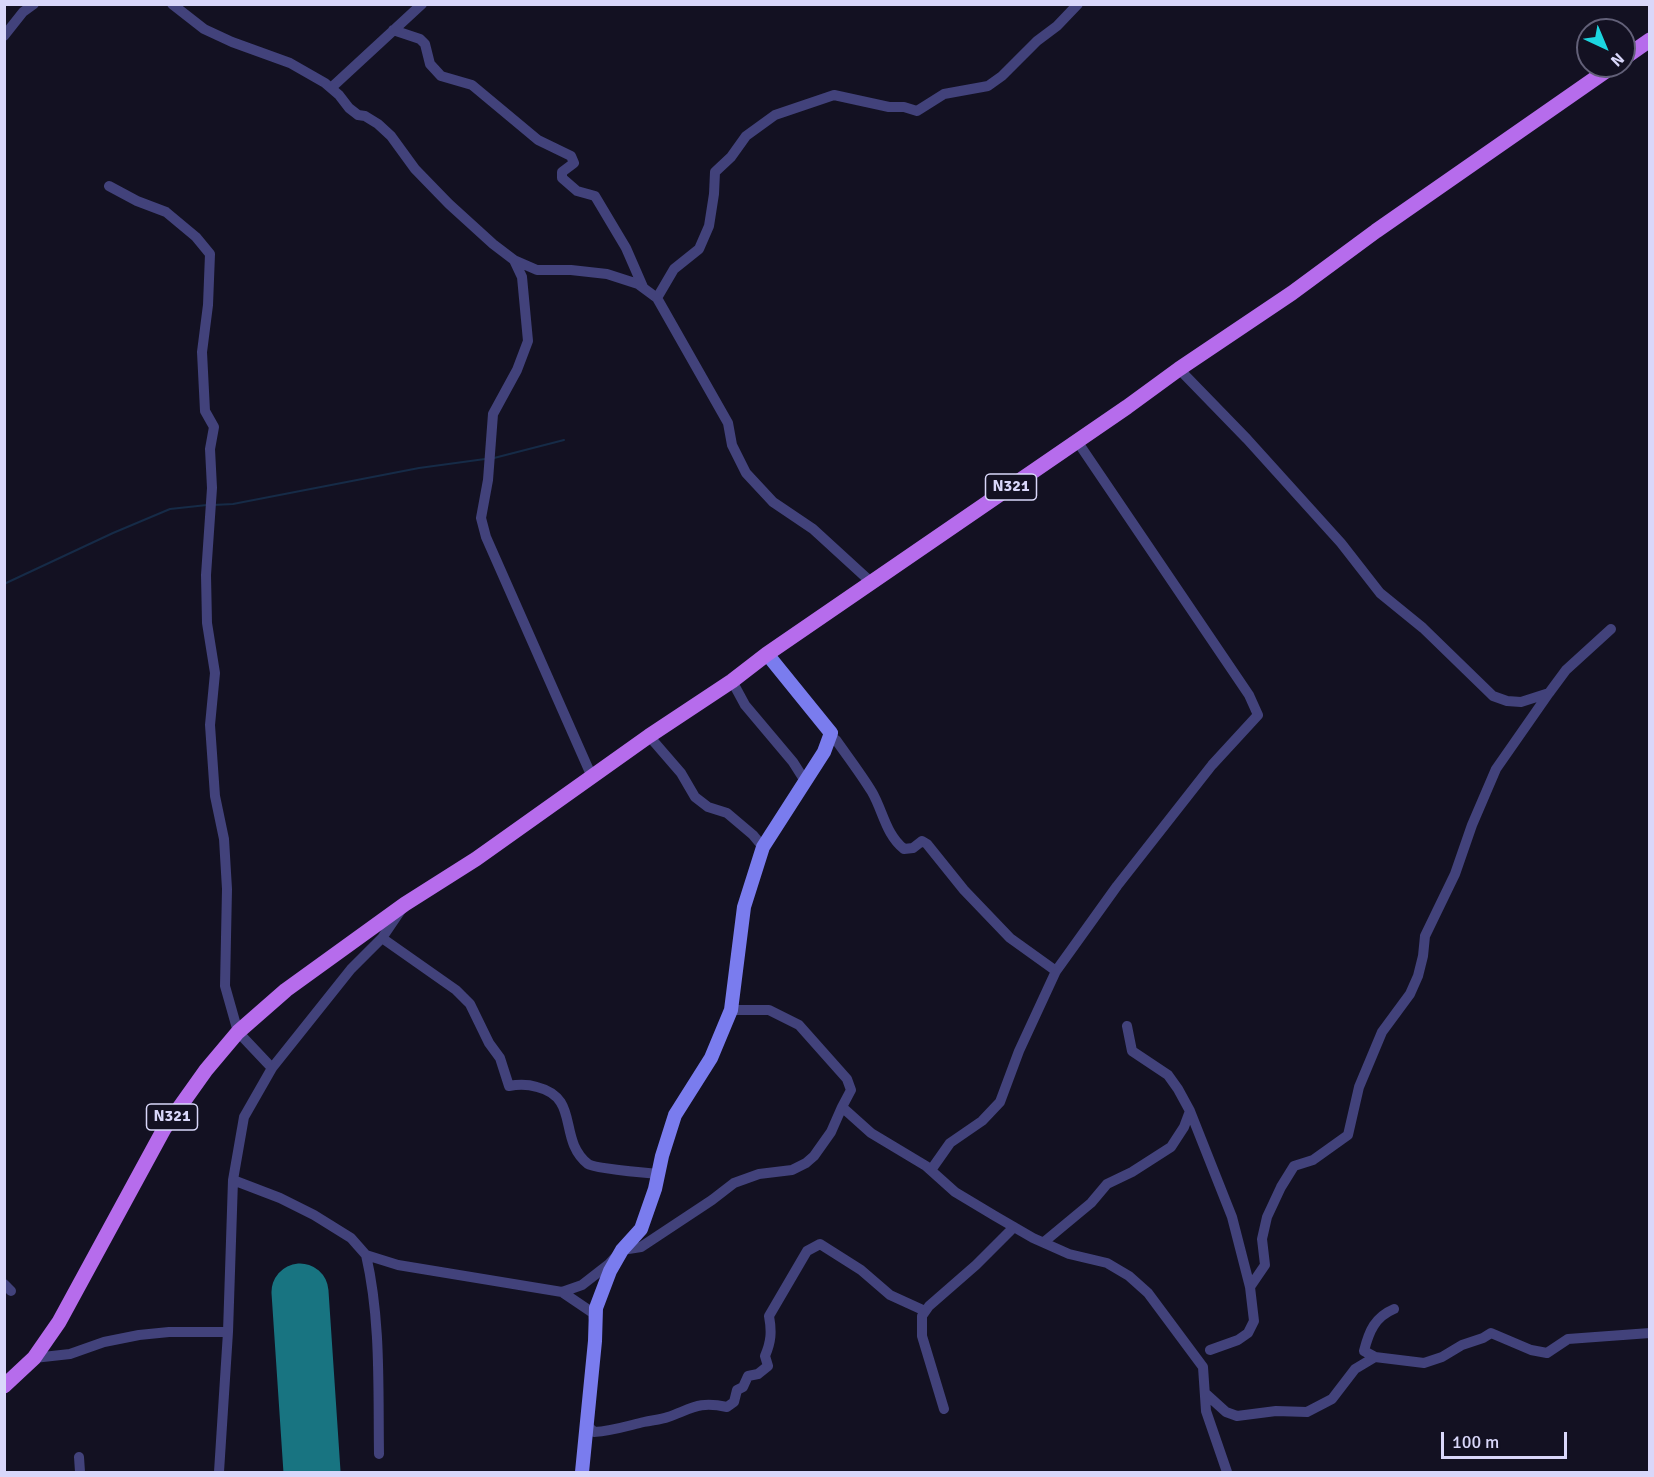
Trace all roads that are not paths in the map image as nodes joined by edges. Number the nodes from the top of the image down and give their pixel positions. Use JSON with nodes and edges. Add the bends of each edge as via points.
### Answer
{"nodes":[{"id":1,"x":34,"y":4,"type":"edge"},
{"id":2,"x":172,"y":4,"type":"edge"},
{"id":3,"x":422,"y":4,"type":"edge"},
{"id":4,"x":1078,"y":4,"type":"edge"},
{"id":5,"x":393,"y":30,"type":"junction"},
{"id":6,"x":4,"y":36,"type":"edge"},
{"id":7,"x":1650,"y":40,"type":"edge"},
{"id":8,"x":1636,"y":50,"type":"edge"},
{"id":9,"x":1595,"y":78,"type":"edge"},
{"id":10,"x":331,"y":88,"type":"junction"},
{"id":11,"x":109,"y":186,"type":"dead end"},
{"id":12,"x":514,"y":260,"type":"junction"},
{"id":13,"x":643,"y":287,"type":"junction"},
{"id":14,"x":657,"y":298,"type":"junction"},
{"id":15,"x":1179,"y":369,"type":"junction"},
{"id":16,"x":1077,"y":441,"type":"junction"},
{"id":17,"x":872,"y":583,"type":"junction"},
{"id":18,"x":1611,"y":629,"type":"dead end"},
{"id":19,"x":767,"y":654,"type":"junction"},
{"id":20,"x":732,"y":681,"type":"junction"},
{"id":21,"x":1549,"y":693,"type":"junction"},
{"id":22,"x":650,"y":736,"type":"junction"},
{"id":23,"x":836,"y":740,"type":"dead end"},
{"id":24,"x":592,"y":777,"type":"junction"},
{"id":25,"x":805,"y":781,"type":"junction"},
{"id":26,"x":763,"y":847,"type":"junction"},
{"id":27,"x":405,"y":904,"type":"junction"},
{"id":28,"x":382,"y":938,"type":"junction"},
{"id":29,"x":1056,"y":971,"type":"junction"},
{"id":30,"x":731,"y":1010,"type":"junction"},
{"id":31,"x":1127,"y":1026,"type":"dead end"},
{"id":32,"x":238,"y":1032,"type":"junction"},
{"id":33,"x":272,"y":1068,"type":"junction"},
{"id":34,"x":842,"y":1107,"type":"junction"},
{"id":35,"x":1190,"y":1111,"type":"junction"},
{"id":36,"x":931,"y":1170,"type":"junction"},
{"id":37,"x":658,"y":1174,"type":"junction"},
{"id":38,"x":233,"y":1180,"type":"junction"},
{"id":39,"x":1014,"y":1227,"type":"junction"},
{"id":40,"x":1044,"y":1242,"type":"junction"},
{"id":41,"x":622,"y":1250,"type":"junction"},
{"id":42,"x":366,"y":1255,"type":"junction"},
{"id":43,"x":1250,"y":1287,"type":"junction"},
{"id":44,"x":562,"y":1293,"type":"junction"},
{"id":45,"x":1394,"y":1309,"type":"dead end"},
{"id":46,"x":925,"y":1311,"type":"junction"},
{"id":47,"x":596,"y":1325,"type":"junction"},
{"id":48,"x":228,"y":1332,"type":"junction"},
{"id":49,"x":1650,"y":1333,"type":"edge"},
{"id":50,"x":1210,"y":1350,"type":"dead end"},
{"id":51,"x":1375,"y":1357,"type":"junction"},
{"id":52,"x":34,"y":1358,"type":"junction"},
{"id":53,"x":4,"y":1386,"type":"edge"},
{"id":54,"x":1205,"y":1393,"type":"junction"},
{"id":55,"x":944,"y":1409,"type":"dead end"},
{"id":56,"x":586,"y":1424,"type":"junction"},
{"id":57,"x":379,"y":1454,"type":"dead end"},
{"id":58,"x":79,"y":1456,"type":"dead end"},
{"id":59,"x":80,"y":1473,"type":"edge"},
{"id":60,"x":219,"y":1473,"type":"edge"},
{"id":61,"x":582,"y":1473,"type":"edge"},
{"id":62,"x":1227,"y":1473,"type":"edge"}],
"edges":[{"from":1,"to":6,"type":"street"},
{"from":2,"to":10,"type":"street","via":[[204,29],[290,63]]},
{"from":3,"to":5,"type":"street"},
{"from":4,"to":14,"type":"street","via":[[988,86],[944,94],[917,111],[834,95],[775,116],[746,136],[715,172],[710,226],[699,249],[674,269]]},
{"from":5,"to":10,"type":"street"},
{"from":5,"to":13,"type":"street","via":[[420,39],[430,64],[441,76],[472,85],[538,140],[571,156],[574,163],[562,172],[562,178],[577,190],[596,196]]},
{"from":7,"to":8,"type":"main road"},
{"from":9,"to":15,"type":"main road","number":"N321"},
{"from":10,"to":12,"type":"street","via":[[358,115],[378,124],[391,136],[415,169],[449,204]]},
{"from":11,"to":32,"type":"street","via":[[166,212],[210,254],[202,352],[205,411],[214,427],[206,575],[207,623],[215,673],[210,725],[227,889],[225,986]]},
{"from":12,"to":13,"type":"street","via":[[537,270],[607,274]]},
{"from":12,"to":24,"type":"street","via":[[522,277],[528,341],[494,414],[481,518],[532,645]]},
{"from":13,"to":14,"type":"street"},
{"from":14,"to":17,"type":"street","via":[[728,423],[732,446],[746,473],[773,502],[813,529]]},
{"from":15,"to":16,"type":"main road","number":"N321"},
{"from":15,"to":21,"type":"street","via":[[1341,543],[1380,593],[1423,628],[1493,696],[1521,702]]},
{"from":16,"to":17,"type":"main road","number":"N321"},
{"from":16,"to":29,"type":"street","via":[[1249,695],[1258,715],[1212,765]]},
{"from":17,"to":19,"type":"main road","number":"N321"},
{"from":18,"to":21,"type":"street","via":[[1566,670]]},
{"from":19,"to":20,"type":"main road","number":"N321"},
{"from":19,"to":25,"type":"street","via":[[831,733]]},
{"from":20,"to":22,"type":"main road","number":"N321"},
{"from":20,"to":25,"type":"street","via":[[745,705]]},
{"from":21,"to":43,"type":"street","via":[[1496,769],[1455,874],[1425,936],[1418,976],[1410,994],[1382,1032],[1359,1087],[1348,1135],[1313,1160],[1294,1166],[1267,1217],[1262,1239],[1265,1265]]},
{"from":22,"to":24,"type":"main road","number":"N321"},
{"from":22,"to":26,"type":"street","via":[[695,797],[708,807],[727,813]]},
{"from":23,"to":29,"type":"street","via":[[872,793],[897,844],[904,849],[922,841],[927,844],[1010,938]]},
{"from":24,"to":27,"type":"main road","number":"N321"},
{"from":25,"to":26,"type":"street"},
{"from":26,"to":30,"type":"street","via":[[744,908]]},
{"from":27,"to":28,"type":"street","number":"N321"},
{"from":27,"to":32,"type":"main road","number":"N321","via":[[286,990]]},
{"from":28,"to":33,"type":"street","number":"N321","via":[[351,969]]},
{"from":28,"to":37,"type":"street","via":[[470,1004],[500,1058],[509,1086],[525,1083],[558,1097],[563,1103],[572,1143],[588,1164]]},
{"from":29,"to":36,"type":"street","via":[[1000,1102],[992,1113],[950,1143]]},
{"from":30,"to":34,"type":"street","via":[[769,1010],[803,1027],[847,1078],[851,1090]]},
{"from":30,"to":37,"type":"street","via":[[711,1058],[675,1115]]},
{"from":31,"to":35,"type":"street","via":[[1132,1051],[1168,1075]]},
{"from":32,"to":33,"type":"street"},
{"from":32,"to":52,"type":"main road","number":"N321","via":[[164,1129],[59,1323]]},
{"from":33,"to":38,"type":"street","number":"N321","via":[[244,1117]]},
{"from":34,"to":36,"type":"street","via":[[871,1133]]},
{"from":34,"to":41,"type":"street","via":[[831,1132],[806,1163],[734,1183],[641,1247]]},
{"from":35,"to":40,"type":"street","via":[[1171,1147],[1107,1184],[1091,1203]]},
{"from":35,"to":43,"type":"street","via":[[1232,1217]]},
{"from":36,"to":39,"type":"street","via":[[955,1192]]},
{"from":37,"to":41,"type":"street","via":[[641,1229]]},
{"from":38,"to":42,"type":"street","via":[[314,1215],[351,1239]]},
{"from":38,"to":48,"type":"street","number":"N321"},
{"from":39,"to":40,"type":"street"},
{"from":39,"to":46,"type":"street"},
{"from":40,"to":54,"type":"street","via":[[1069,1254],[1107,1263],[1148,1293],[1203,1367]]},
{"from":41,"to":44,"type":"street","via":[[582,1285]]},
{"from":41,"to":47,"type":"street","via":[[596,1308]]},
{"from":42,"to":44,"type":"street","via":[[398,1265]]},
{"from":42,"to":57,"type":"street","via":[[374,1287]]},
{"from":43,"to":50,"type":"street","via":[[1254,1321],[1248,1333]]},
{"from":44,"to":47,"type":"street","via":[[593,1313]]},
{"from":45,"to":51,"type":"street","via":[[1382,1314],[1366,1343],[1364,1351]]},
{"from":46,"to":55,"type":"street","via":[[922,1336]]},
{"from":46,"to":56,"type":"street","via":[[890,1295],[861,1270],[820,1244],[807,1251],[769,1316],[772,1329],[765,1356],[768,1366],[748,1376],[737,1390],[734,1402],[727,1407],[695,1406],[666,1418],[613,1431],[594,1432]]},
{"from":47,"to":56,"type":"street"},
{"from":48,"to":52,"type":"street","via":[[139,1335],[70,1354]]},
{"from":48,"to":60,"type":"street","number":"N321"},
{"from":49,"to":51,"type":"street","via":[[1568,1339],[1547,1353],[1491,1333],[1424,1363]]},
{"from":51,"to":54,"type":"street","via":[[1355,1369],[1332,1399],[1307,1412],[1237,1416],[1226,1412]]},
{"from":52,"to":53,"type":"main road","number":"N321"},
{"from":54,"to":62,"type":"street","via":[[1208,1419]]},
{"from":56,"to":61,"type":"street"},
{"from":58,"to":59,"type":"street"}]}
